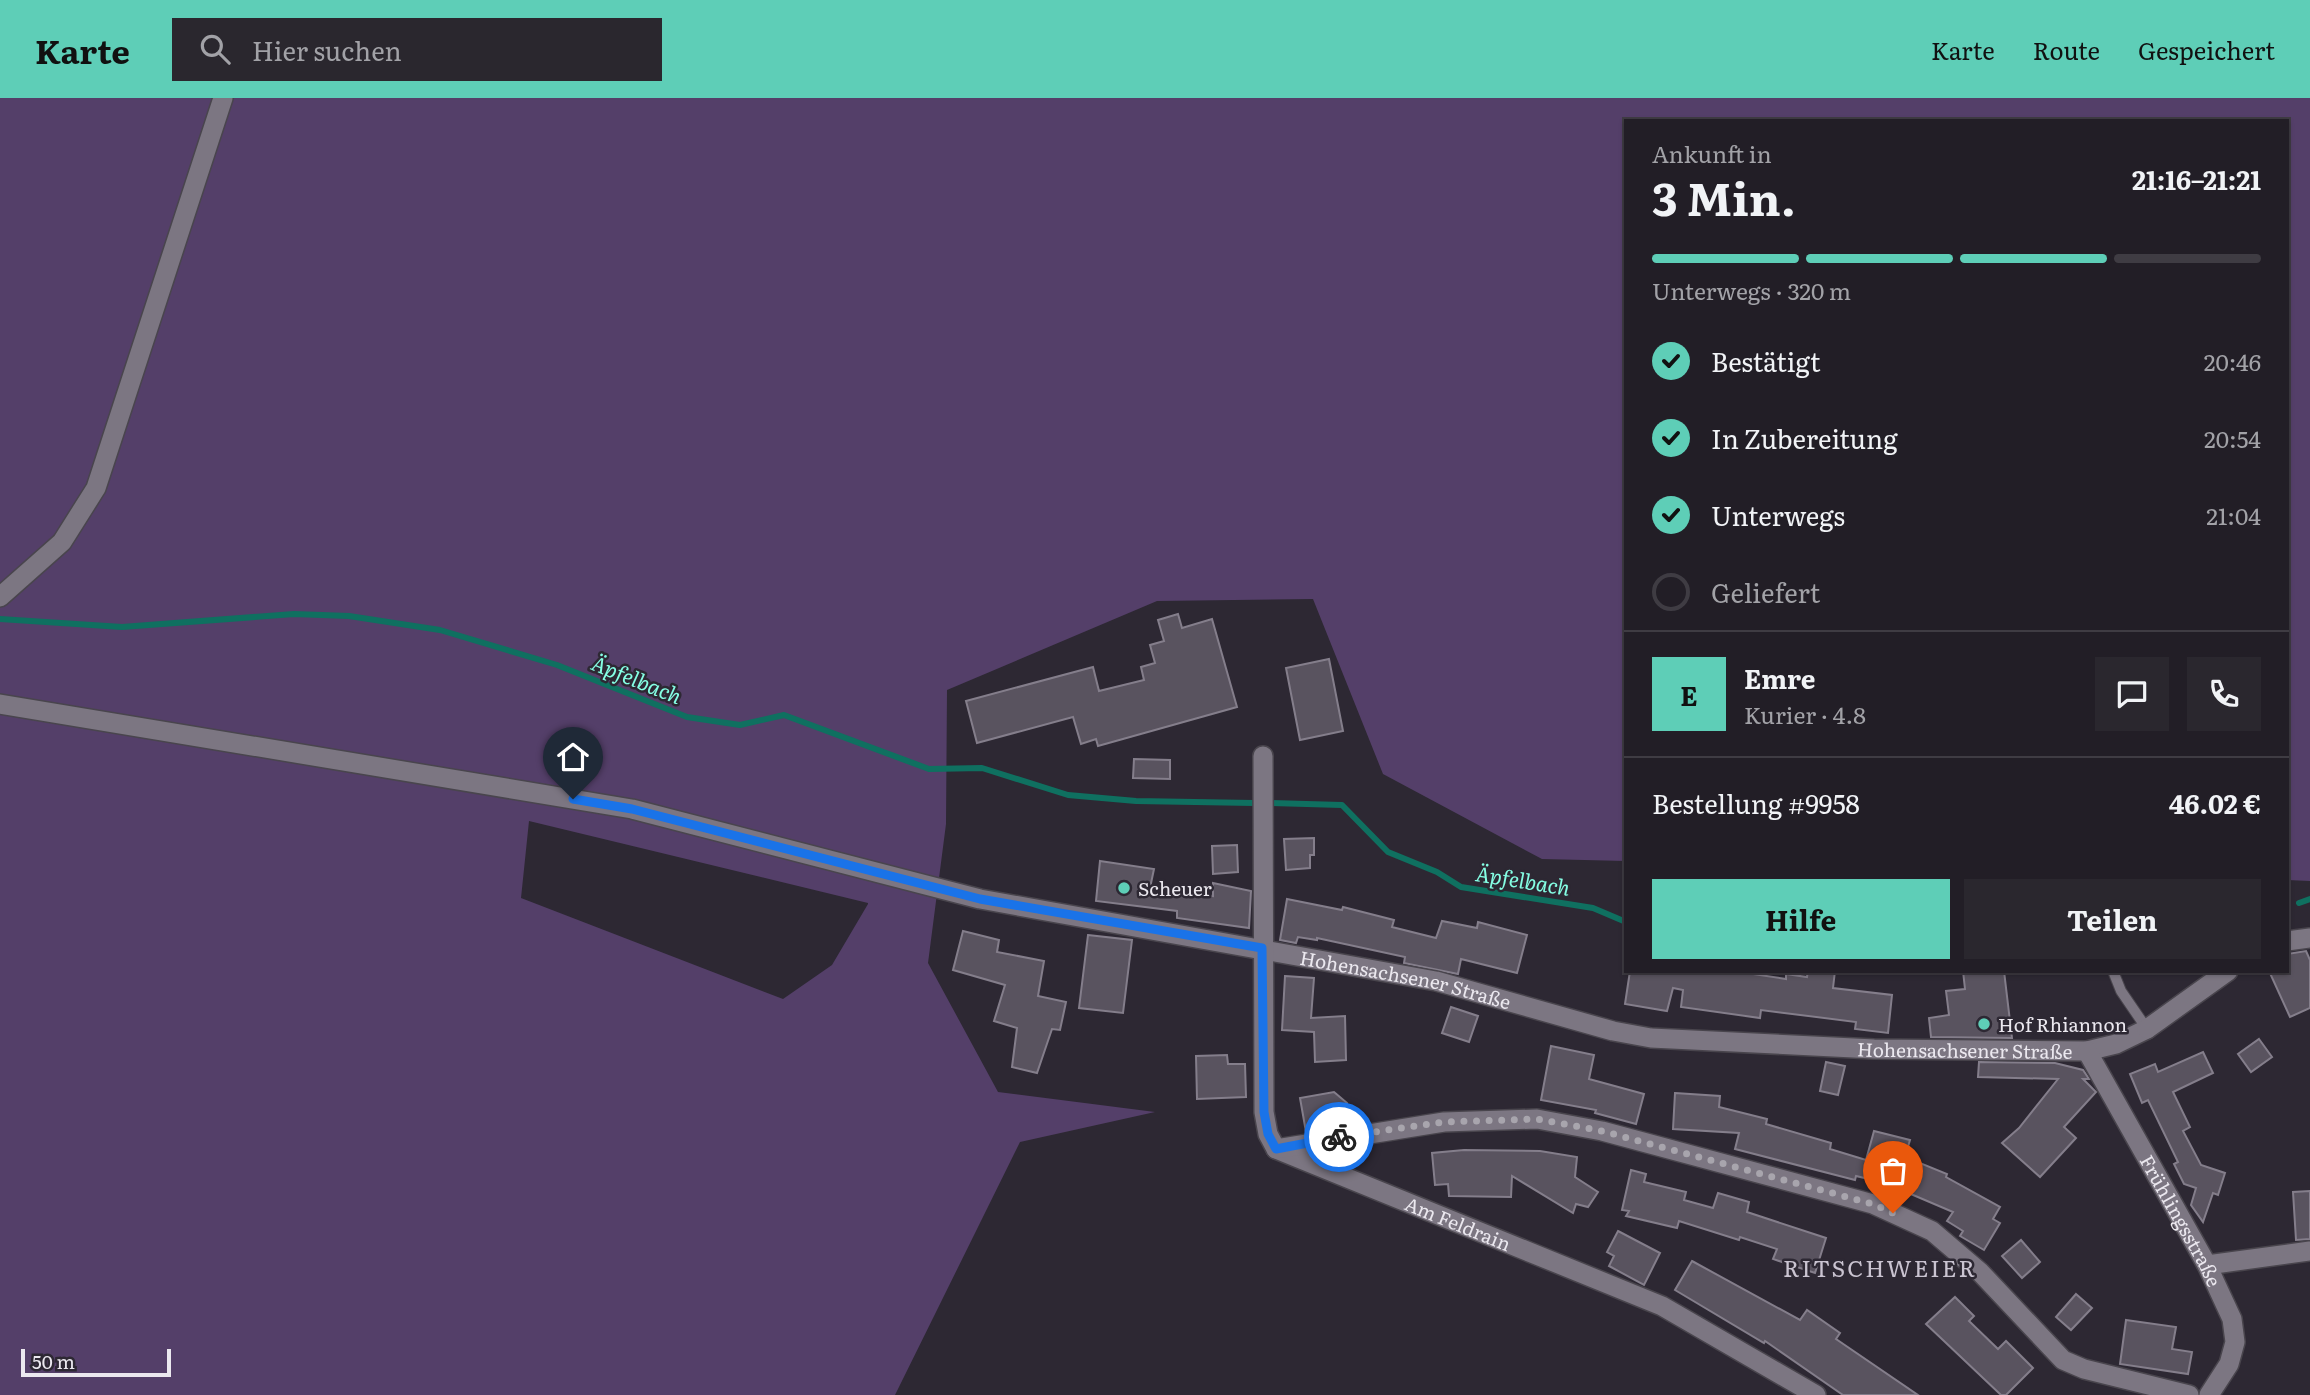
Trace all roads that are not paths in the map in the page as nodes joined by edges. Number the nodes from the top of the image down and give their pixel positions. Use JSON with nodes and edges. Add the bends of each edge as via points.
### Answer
{"nodes":[{"id":1,"x":223,"y":98,"type":"edge"},
{"id":2,"x":0,"y":597,"type":"edge"},
{"id":3,"x":0,"y":704,"type":"edge"},
{"id":4,"x":1263,"y":756,"type":"dead end"},
{"id":5,"x":2310,"y":938,"type":"edge"},
{"id":6,"x":2289,"y":940,"type":"edge"},
{"id":7,"x":1262,"y":948,"type":"junction"},
{"id":8,"x":2114,"y":973,"type":"edge"},
{"id":9,"x":2225,"y":973,"type":"edge"},
{"id":10,"x":2145,"y":1026,"type":"junction"},
{"id":11,"x":2087,"y":1051,"type":"junction"},
{"id":12,"x":1276,"y":1149,"type":"junction"},
{"id":13,"x":2310,"y":1251,"type":"edge"},
{"id":14,"x":2207,"y":1265,"type":"junction"},
{"id":15,"x":1816,"y":1395,"type":"edge"},
{"id":16,"x":2189,"y":1395,"type":"edge"},
{"id":17,"x":2209,"y":1395,"type":"edge"}],
"edges":[{"from":1,"to":2,"type":"street","via":[[96,488],[62,542]]},
{"from":3,"to":7,"type":"street","name":"Hohensachsener Straße","via":[[632,809],[980,899]]},
{"from":4,"to":7,"type":"street"},
{"from":5,"to":6,"type":"street"},
{"from":7,"to":11,"type":"street","name":"Hohensachsener Straße","via":[[1436,981],[1651,1038],[1874,1049]]},
{"from":7,"to":12,"type":"street","via":[[1264,1112]]},
{"from":8,"to":10,"type":"lane"},
{"from":9,"to":10,"type":"street","name":"Hohensachsener Straße"},
{"from":10,"to":11,"type":"street","name":"Hohensachsener Straße","via":[[2116,1044]]},
{"from":11,"to":14,"type":"street","name":"Frühlingsstraße"},
{"from":12,"to":15,"type":"street","name":"Am Feldrain","via":[[1662,1306]]},
{"from":12,"to":16,"type":"street","via":[[1444,1122],[1537,1119],[1602,1131],[1873,1204],[1932,1231],[1955,1248],[2063,1360]]},
{"from":13,"to":14,"type":"street"},
{"from":14,"to":17,"type":"street","name":"Frühlingsstraße","via":[[2232,1319],[2235,1342],[2229,1364]]}]}
